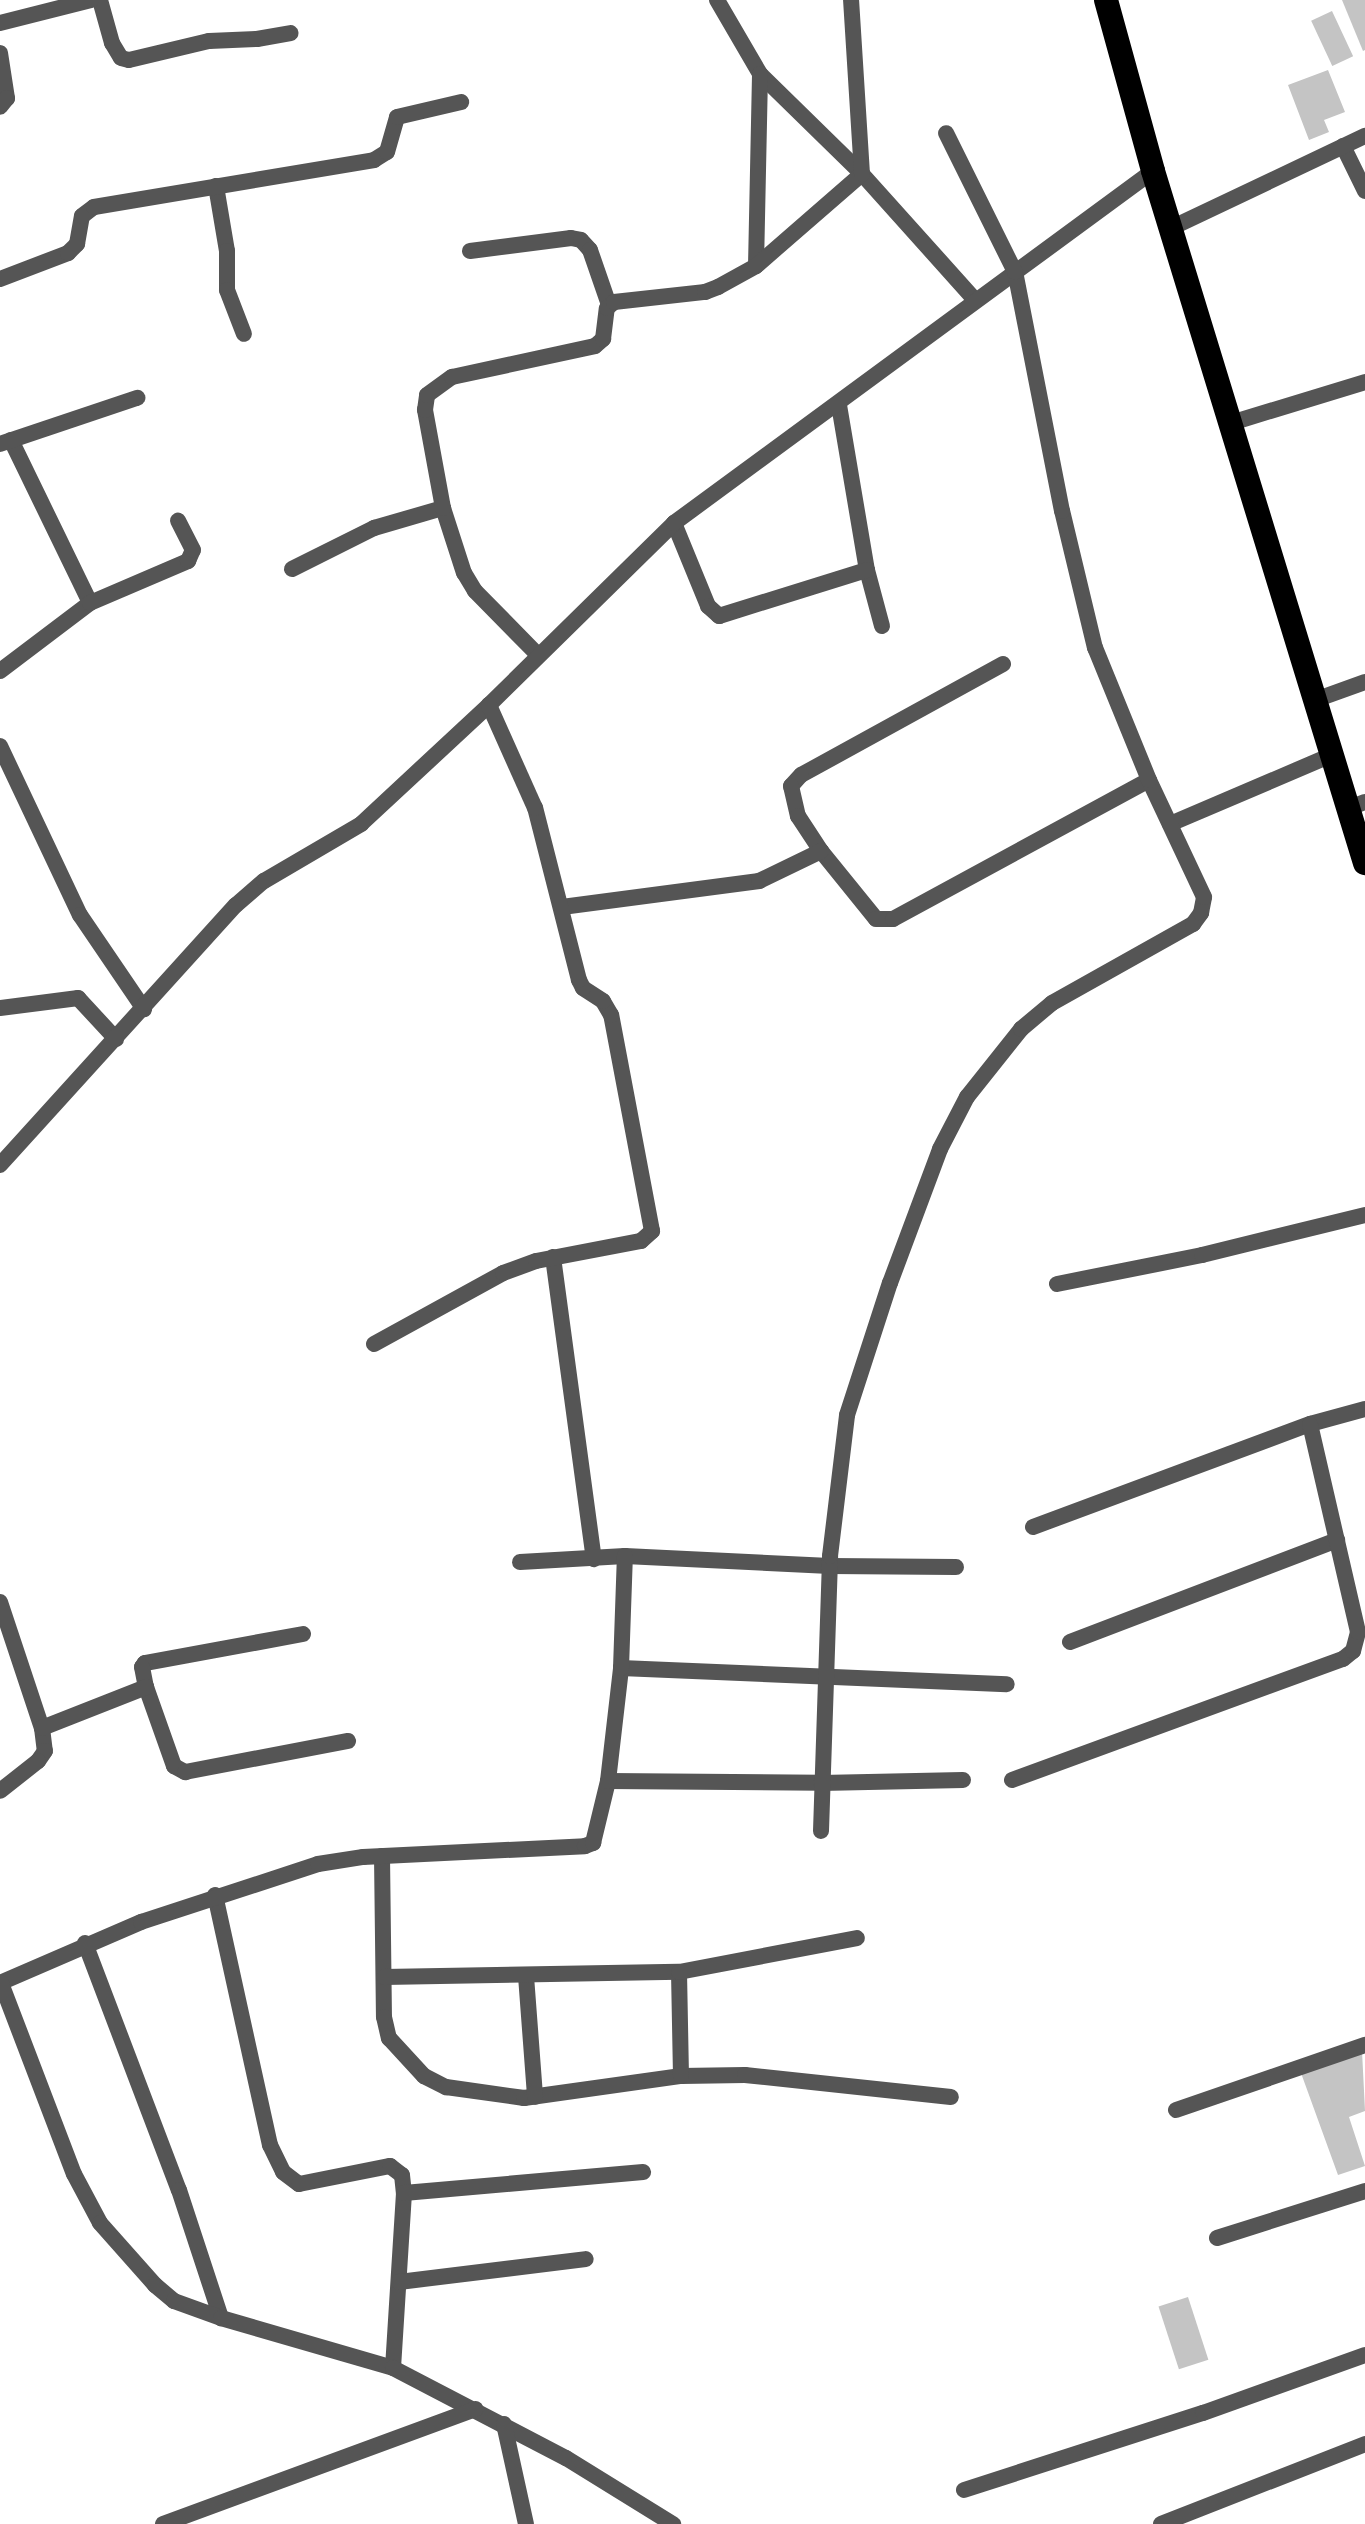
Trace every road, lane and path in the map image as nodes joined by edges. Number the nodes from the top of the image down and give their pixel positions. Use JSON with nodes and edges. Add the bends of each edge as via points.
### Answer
{"nodes":[{"id":1,"x":91,"y":0,"type":"edge"},
{"id":2,"x":100,"y":0,"type":"edge"},
{"id":3,"x":717,"y":0,"type":"edge"},
{"id":4,"x":851,"y":0,"type":"edge"},
{"id":5,"x":1106,"y":0,"type":"edge"},
{"id":6,"x":0,"y":23,"type":"edge"},
{"id":7,"x":290,"y":33,"type":"dead end"},
{"id":8,"x":0,"y":53,"type":"edge"},
{"id":9,"x":760,"y":74,"type":"junction"},
{"id":10,"x":461,"y":102,"type":"dead end"},
{"id":11,"x":0,"y":107,"type":"edge"},
{"id":12,"x":946,"y":133,"type":"dead end"},
{"id":13,"x":1365,"y":136,"type":"edge"},
{"id":14,"x":1343,"y":146,"type":"junction"},
{"id":15,"x":1153,"y":171,"type":"junction"},
{"id":16,"x":862,"y":174,"type":"junction"},
{"id":17,"x":216,"y":186,"type":"junction"},
{"id":18,"x":1365,"y":191,"type":"edge"},
{"id":19,"x":1171,"y":228,"type":"junction"},
{"id":20,"x":470,"y":251,"type":"dead end"},
{"id":21,"x":756,"y":266,"type":"junction"},
{"id":22,"x":1015,"y":272,"type":"junction"},
{"id":23,"x":0,"y":279,"type":"edge"},
{"id":24,"x":975,"y":300,"type":"junction"},
{"id":25,"x":609,"y":305,"type":"junction"},
{"id":26,"x":244,"y":334,"type":"dead end"},
{"id":27,"x":1365,"y":382,"type":"edge"},
{"id":28,"x":137,"y":398,"type":"dead end"},
{"id":29,"x":839,"y":405,"type":"junction"},
{"id":30,"x":1231,"y":423,"type":"junction"},
{"id":31,"x":5,"y":442,"type":"edge"},
{"id":32,"x":443,"y":508,"type":"junction"},
{"id":33,"x":178,"y":521,"type":"dead end"},
{"id":34,"x":674,"y":523,"type":"junction"},
{"id":35,"x":292,"y":569,"type":"dead end"},
{"id":36,"x":867,"y":570,"type":"junction"},
{"id":37,"x":90,"y":603,"type":"junction"},
{"id":38,"x":882,"y":626,"type":"dead end"},
{"id":39,"x":538,"y":655,"type":"junction"},
{"id":40,"x":1003,"y":664,"type":"dead end"},
{"id":41,"x":0,"y":671,"type":"edge"},
{"id":42,"x":1365,"y":682,"type":"edge"},
{"id":43,"x":1315,"y":700,"type":"junction"},
{"id":44,"x":489,"y":705,"type":"junction"},
{"id":45,"x":0,"y":746,"type":"edge"},
{"id":46,"x":1332,"y":755,"type":"junction"},
{"id":47,"x":1149,"y":780,"type":"junction"},
{"id":48,"x":1357,"y":805,"type":"edge"},
{"id":49,"x":1170,"y":824,"type":"junction"},
{"id":50,"x":821,"y":851,"type":"junction"},
{"id":51,"x":1365,"y":863,"type":"edge"},
{"id":52,"x":562,"y":907,"type":"junction"},
{"id":53,"x":0,"y":1008,"type":"edge"},
{"id":54,"x":144,"y":1009,"type":"junction"},
{"id":55,"x":116,"y":1039,"type":"junction"},
{"id":56,"x":0,"y":1165,"type":"edge"},
{"id":57,"x":1365,"y":1215,"type":"edge"},
{"id":58,"x":553,"y":1257,"type":"junction"},
{"id":59,"x":1057,"y":1284,"type":"dead end"},
{"id":60,"x":374,"y":1344,"type":"dead end"},
{"id":61,"x":1365,"y":1409,"type":"edge"},
{"id":62,"x":1310,"y":1424,"type":"junction"},
{"id":63,"x":1033,"y":1527,"type":"dead end"},
{"id":64,"x":1337,"y":1540,"type":"junction"},
{"id":65,"x":625,"y":1556,"type":"junction"},
{"id":66,"x":594,"y":1559,"type":"junction"},
{"id":67,"x":520,"y":1562,"type":"dead end"},
{"id":68,"x":830,"y":1566,"type":"junction"},
{"id":69,"x":956,"y":1567,"type":"dead end"},
{"id":70,"x":0,"y":1602,"type":"edge"},
{"id":71,"x":303,"y":1634,"type":"dead end"},
{"id":72,"x":1070,"y":1642,"type":"dead end"},
{"id":73,"x":621,"y":1668,"type":"junction"},
{"id":74,"x":825,"y":1676,"type":"junction"},
{"id":75,"x":1007,"y":1684,"type":"dead end"},
{"id":76,"x":146,"y":1687,"type":"junction"},
{"id":77,"x":42,"y":1728,"type":"junction"},
{"id":78,"x":348,"y":1741,"type":"dead end"},
{"id":79,"x":963,"y":1780,"type":"dead end"},
{"id":80,"x":1012,"y":1780,"type":"dead end"},
{"id":81,"x":608,"y":1781,"type":"junction"},
{"id":82,"x":821,"y":1783,"type":"junction"},
{"id":83,"x":0,"y":1791,"type":"edge"},
{"id":84,"x":821,"y":1831,"type":"dead end"},
{"id":85,"x":382,"y":1856,"type":"junction"},
{"id":86,"x":215,"y":1895,"type":"junction"},
{"id":87,"x":857,"y":1938,"type":"dead end"},
{"id":88,"x":85,"y":1943,"type":"junction"},
{"id":89,"x":679,"y":1972,"type":"junction"},
{"id":90,"x":526,"y":1976,"type":"junction"},
{"id":91,"x":384,"y":1977,"type":"junction"},
{"id":92,"x":1,"y":1983,"type":"edge"},
{"id":93,"x":1364,"y":2047,"type":"edge"},
{"id":94,"x":681,"y":2076,"type":"junction"},
{"id":95,"x":535,"y":2097,"type":"junction"},
{"id":96,"x":951,"y":2097,"type":"dead end"},
{"id":97,"x":1176,"y":2110,"type":"dead end"},
{"id":98,"x":643,"y":2172,"type":"dead end"},
{"id":99,"x":1365,"y":2191,"type":"edge"},
{"id":100,"x":404,"y":2193,"type":"junction"},
{"id":101,"x":1217,"y":2238,"type":"dead end"},
{"id":102,"x":586,"y":2259,"type":"dead end"},
{"id":103,"x":399,"y":2282,"type":"junction"},
{"id":104,"x":221,"y":2318,"type":"junction"},
{"id":105,"x":1365,"y":2355,"type":"edge"},
{"id":106,"x":393,"y":2368,"type":"junction"},
{"id":107,"x":475,"y":2409,"type":"junction"},
{"id":108,"x":504,"y":2424,"type":"junction"},
{"id":109,"x":1365,"y":2444,"type":"edge"},
{"id":110,"x":964,"y":2490,"type":"dead end"},
{"id":111,"x":163,"y":2524,"type":"edge"},
{"id":112,"x":526,"y":2524,"type":"edge"},
{"id":113,"x":673,"y":2524,"type":"edge"},
{"id":114,"x":1161,"y":2524,"type":"edge"}],
"edges":[{"from":1,"to":6,"type":"street"},
{"from":2,"to":7,"type":"street","via":[[112,43],[121,58],[129,60],[209,41]]},
{"from":3,"to":9,"type":"street"},
{"from":4,"to":16,"type":"street"},
{"from":5,"to":15,"type":"highway"},
{"from":8,"to":11,"type":"street","via":[[7,98]]},
{"from":9,"to":16,"type":"street"},
{"from":9,"to":21,"type":"street"},
{"from":10,"to":17,"type":"street","via":[[397,117],[387,152],[374,160]]},
{"from":12,"to":22,"type":"street"},
{"from":13,"to":14,"type":"street"},
{"from":14,"to":18,"type":"street"},
{"from":14,"to":19,"type":"street"},
{"from":15,"to":19,"type":"highway"},
{"from":15,"to":22,"type":"street"},
{"from":16,"to":21,"type":"street"},
{"from":16,"to":24,"type":"street"},
{"from":17,"to":23,"type":"street","via":[[94,207],[82,216],[77,244],[68,253]]},
{"from":17,"to":26,"type":"street","via":[[227,251],[227,290]]},
{"from":19,"to":30,"type":"highway"},
{"from":20,"to":25,"type":"street","via":[[581,240],[590,250]]},
{"from":21,"to":25,"type":"street","via":[[705,292]]},
{"from":22,"to":24,"type":"street"},
{"from":22,"to":47,"type":"street","via":[[1095,648]]},
{"from":24,"to":29,"type":"street"},
{"from":25,"to":32,"type":"street","via":[[603,339],[595,346],[452,377],[427,395],[425,410]]},
{"from":27,"to":30,"type":"street"},
{"from":28,"to":31,"type":"street"},
{"from":29,"to":34,"type":"street"},
{"from":29,"to":36,"type":"street"},
{"from":30,"to":43,"type":"highway"},
{"from":31,"to":37,"type":"street"},
{"from":32,"to":35,"type":"street","via":[[374,528]]},
{"from":32,"to":39,"type":"street","via":[[475,591]]},
{"from":33,"to":37,"type":"street","via":[[192,558]]},
{"from":34,"to":36,"type":"street","via":[[708,606],[719,616]]},
{"from":34,"to":39,"type":"street"},
{"from":36,"to":38,"type":"street"},
{"from":37,"to":41,"type":"street"},
{"from":39,"to":44,"type":"street"},
{"from":40,"to":50,"type":"street","via":[[801,775],[791,786],[798,816]]},
{"from":42,"to":43,"type":"street"},
{"from":43,"to":46,"type":"highway"},
{"from":44,"to":52,"type":"street","via":[[535,808]]},
{"from":44,"to":54,"type":"street","via":[[361,824],[264,881]]},
{"from":45,"to":54,"type":"street","via":[[80,915]]},
{"from":46,"to":48,"type":"highway"},
{"from":46,"to":49,"type":"street"},
{"from":47,"to":49,"type":"street"},
{"from":47,"to":50,"type":"street","via":[[884,921],[866,909]]},
{"from":48,"to":51,"type":"highway"},
{"from":49,"to":68,"type":"street","via":[[1204,897],[1201,913],[1193,924],[1052,1003],[1021,1029],[967,1097],[940,1149],[847,1415]]},
{"from":50,"to":52,"type":"street","via":[[759,881]]},
{"from":52,"to":58,"type":"street","via":[[579,980],[611,1015],[652,1223],[649,1238],[641,1241]]},
{"from":53,"to":55,"type":"street","via":[[78,998]]},
{"from":54,"to":55,"type":"street"},
{"from":55,"to":56,"type":"street"},
{"from":57,"to":59,"type":"street"},
{"from":58,"to":60,"type":"street","via":[[503,1273]]},
{"from":58,"to":66,"type":"street"},
{"from":61,"to":62,"type":"street"},
{"from":62,"to":63,"type":"street"},
{"from":62,"to":64,"type":"street"},
{"from":64,"to":72,"type":"street"},
{"from":64,"to":80,"type":"street","via":[[1358,1632],[1353,1651],[1343,1659]]},
{"from":65,"to":66,"type":"street"},
{"from":65,"to":68,"type":"street"},
{"from":65,"to":73,"type":"street"},
{"from":66,"to":67,"type":"street"},
{"from":68,"to":69,"type":"street"},
{"from":68,"to":74,"type":"street"},
{"from":70,"to":77,"type":"street"},
{"from":71,"to":76,"type":"street","via":[[151,1661],[142,1667]]},
{"from":73,"to":74,"type":"street"},
{"from":73,"to":81,"type":"street"},
{"from":74,"to":75,"type":"street"},
{"from":74,"to":82,"type":"street"},
{"from":76,"to":77,"type":"street"},
{"from":76,"to":78,"type":"street","via":[[179,1771]]},
{"from":77,"to":83,"type":"street","via":[[45,1751]]},
{"from":79,"to":82,"type":"street"},
{"from":81,"to":82,"type":"street"},
{"from":81,"to":85,"type":"street","via":[[597,1834],[585,1846]]},
{"from":82,"to":84,"type":"street"},
{"from":85,"to":86,"type":"street","via":[[318,1864]]},
{"from":85,"to":91,"type":"street"},
{"from":86,"to":88,"type":"street"},
{"from":86,"to":100,"type":"street","via":[[276,2162],[299,2184],[390,2166],[402,2175]]},
{"from":87,"to":89,"type":"street"},
{"from":88,"to":92,"type":"street"},
{"from":88,"to":104,"type":"street","via":[[179,2190]]},
{"from":89,"to":90,"type":"street"},
{"from":89,"to":94,"type":"street"},
{"from":90,"to":91,"type":"street"},
{"from":90,"to":95,"type":"street"},
{"from":91,"to":95,"type":"street","via":[[389,2038],[424,2076],[446,2087]]},
{"from":92,"to":104,"type":"street","via":[[74,2174],[100,2223],[174,2301]]},
{"from":93,"to":97,"type":"street"},
{"from":94,"to":95,"type":"street"},
{"from":94,"to":96,"type":"street","via":[[745,2075]]},
{"from":98,"to":100,"type":"street"},
{"from":99,"to":101,"type":"street"},
{"from":100,"to":103,"type":"street"},
{"from":102,"to":103,"type":"street"},
{"from":103,"to":106,"type":"street"},
{"from":104,"to":106,"type":"street"},
{"from":105,"to":110,"type":"street"},
{"from":106,"to":107,"type":"street"},
{"from":107,"to":108,"type":"street"},
{"from":107,"to":111,"type":"street"},
{"from":108,"to":112,"type":"street"},
{"from":108,"to":113,"type":"street"},
{"from":109,"to":114,"type":"street"}]}
